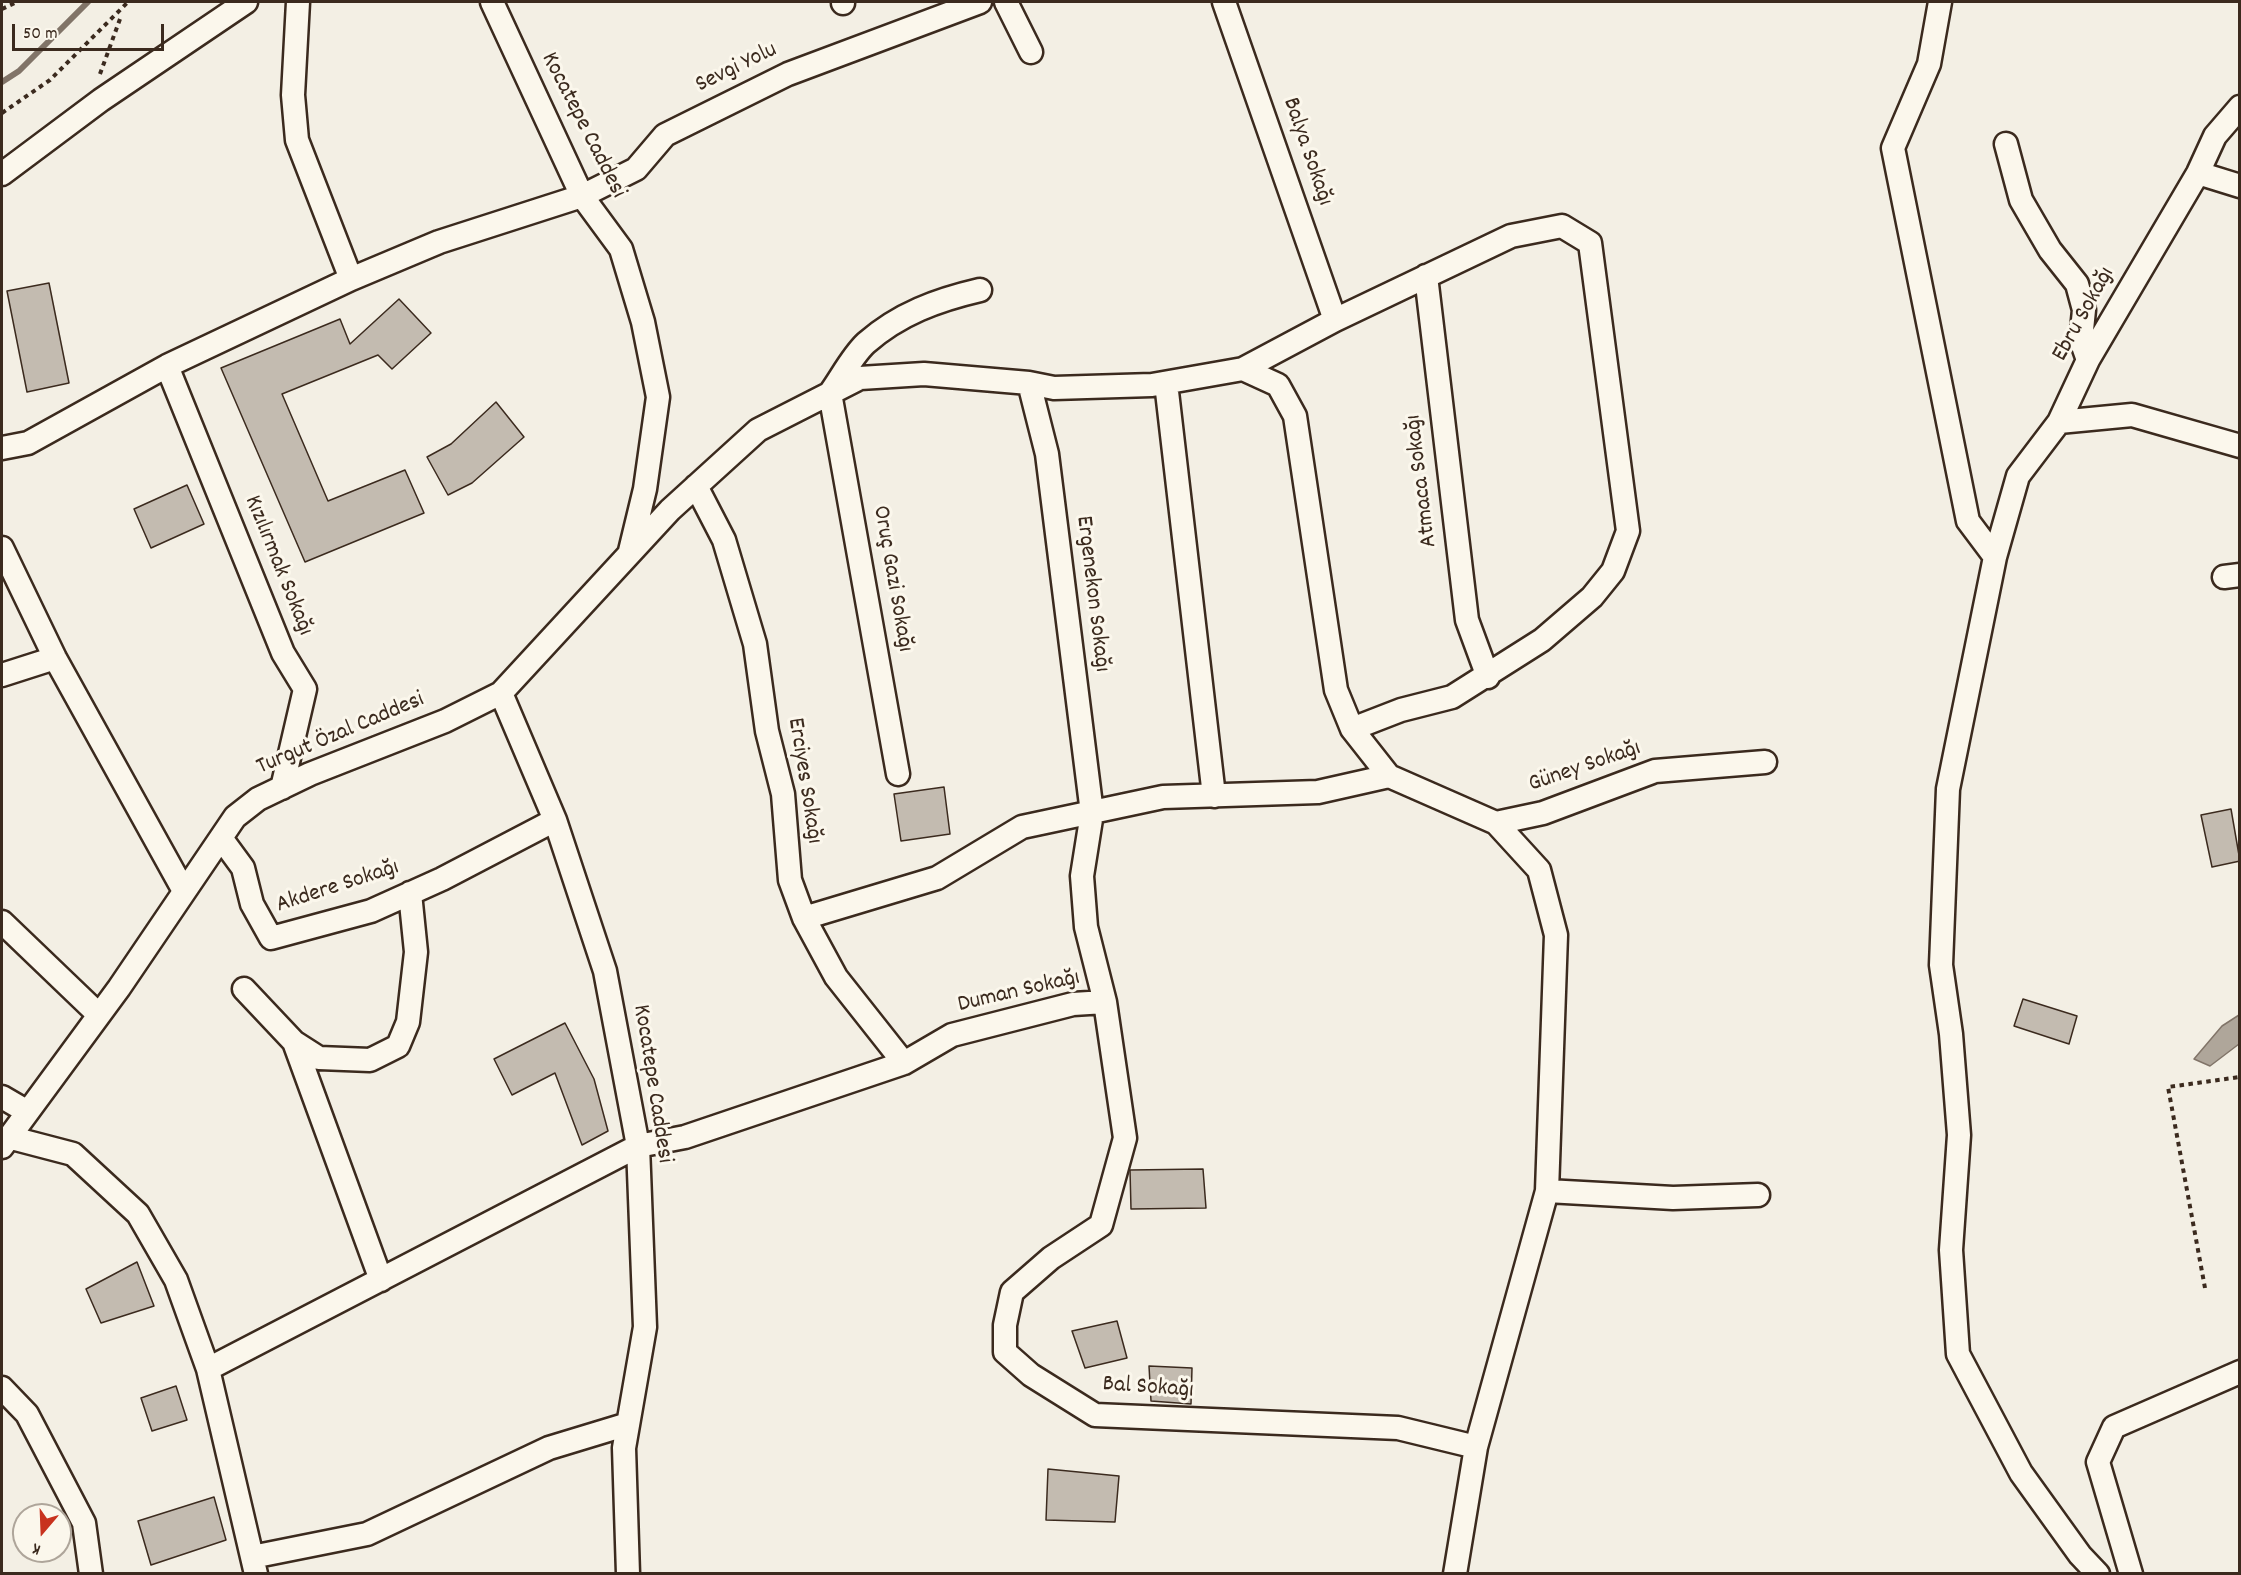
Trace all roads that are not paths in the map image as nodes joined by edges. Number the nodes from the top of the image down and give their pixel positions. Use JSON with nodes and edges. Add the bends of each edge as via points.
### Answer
{"nodes":[{"id":1,"x":246,"y":2,"type":"edge"},
{"id":2,"x":298,"y":2,"type":"edge"},
{"id":3,"x":492,"y":2,"type":"edge"},
{"id":4,"x":980,"y":2,"type":"edge"},
{"id":5,"x":1006,"y":2,"type":"edge"},
{"id":6,"x":1224,"y":2,"type":"edge"},
{"id":7,"x":1940,"y":2,"type":"edge"},
{"id":8,"x":933,"y":9,"type":"edge"},
{"id":9,"x":1031,"y":52,"type":"dead end"},
{"id":10,"x":2240,"y":107,"type":"edge"},
{"id":11,"x":2006,"y":144,"type":"dead end"},
{"id":12,"x":2198,"y":173,"type":"junction"},
{"id":13,"x":2,"y":174,"type":"edge"},
{"id":14,"x":2240,"y":186,"type":"edge"},
{"id":15,"x":582,"y":196,"type":"junction"},
{"id":16,"x":1426,"y":276,"type":"junction"},
{"id":17,"x":351,"y":279,"type":"junction"},
{"id":18,"x":980,"y":290,"type":"dead end"},
{"id":19,"x":1335,"y":320,"type":"junction"},
{"id":20,"x":2088,"y":360,"type":"junction"},
{"id":21,"x":166,"y":366,"type":"junction"},
{"id":22,"x":1243,"y":369,"type":"junction"},
{"id":23,"x":1029,"y":383,"type":"junction"},
{"id":24,"x":1166,"y":383,"type":"junction"},
{"id":25,"x":830,"y":393,"type":"junction"},
{"id":26,"x":2059,"y":422,"type":"junction"},
{"id":27,"x":2240,"y":446,"type":"edge"},
{"id":28,"x":2,"y":448,"type":"edge"},
{"id":29,"x":696,"y":486,"type":"junction"},
{"id":30,"x":2,"y":548,"type":"edge"},
{"id":31,"x":630,"y":553,"type":"junction"},
{"id":32,"x":1995,"y":557,"type":"junction"},
{"id":33,"x":55,"y":658,"type":"junction"},
{"id":34,"x":2,"y":675,"type":"edge"},
{"id":35,"x":1488,"y":677,"type":"junction"},
{"id":36,"x":501,"y":693,"type":"junction"},
{"id":37,"x":1352,"y":729,"type":"junction"},
{"id":38,"x":1765,"y":762,"type":"dead end"},
{"id":39,"x":898,"y":774,"type":"dead end"},
{"id":40,"x":1389,"y":776,"type":"junction"},
{"id":41,"x":282,"y":788,"type":"junction"},
{"id":42,"x":1214,"y":796,"type":"junction"},
{"id":43,"x":1092,"y":813,"type":"junction"},
{"id":44,"x":555,"y":820,"type":"junction"},
{"id":45,"x":1496,"y":823,"type":"junction"},
{"id":46,"x":221,"y":838,"type":"junction"},
{"id":47,"x":184,"y":891,"type":"junction"},
{"id":48,"x":410,"y":893,"type":"junction"},
{"id":49,"x":804,"y":918,"type":"junction"},
{"id":50,"x":2,"y":922,"type":"edge"},
{"id":51,"x":244,"y":989,"type":"dead end"},
{"id":52,"x":1105,"y":1002,"type":"junction"},
{"id":53,"x":98,"y":1014,"type":"junction"},
{"id":54,"x":294,"y":1042,"type":"junction"},
{"id":55,"x":904,"y":1063,"type":"junction"},
{"id":56,"x":2,"y":1097,"type":"edge"},
{"id":57,"x":26,"y":1111,"type":"junction"},
{"id":58,"x":5,"y":1142,"type":"edge"},
{"id":59,"x":638,"y":1146,"type":"junction"},
{"id":60,"x":1547,"y":1191,"type":"junction"},
{"id":61,"x":1758,"y":1195,"type":"dead end"},
{"id":62,"x":381,"y":1280,"type":"junction"},
{"id":63,"x":208,"y":1369,"type":"junction"},
{"id":64,"x":2240,"y":1372,"type":"edge"},
{"id":65,"x":2,"y":1388,"type":"edge"},
{"id":66,"x":628,"y":1424,"type":"junction"},
{"id":67,"x":1476,"y":1447,"type":"junction"},
{"id":68,"x":254,"y":1565,"type":"edge"},
{"id":69,"x":91,"y":1574,"type":"edge"},
{"id":70,"x":628,"y":1574,"type":"edge"},
{"id":71,"x":1455,"y":1574,"type":"edge"},
{"id":72,"x":2098,"y":1574,"type":"edge"},
{"id":73,"x":2131,"y":1574,"type":"edge"}],
"edges":[{"from":1,"to":13,"type":"street","via":[[100,100]]},
{"from":2,"to":17,"type":"street","via":[[293,95],[297,140]]},
{"from":3,"to":15,"type":"street","name":"Kocatepe Caddesi"},
{"from":4,"to":8,"type":"street","name":"Sevgi Yolu"},
{"from":5,"to":9,"type":"street"},
{"from":6,"to":19,"type":"street","name":"Balya Sokağı"},
{"from":7,"to":32,"type":"street","via":[[1929,64],[1893,148],[1968,521]]},
{"from":8,"to":15,"type":"street","name":"Sevgi Yolu","via":[[665,135],[636,169]]},
{"from":10,"to":12,"type":"street","name":"Ebru Sokağı","via":[[2215,136]]},
{"from":11,"to":20,"type":"street","via":[[2021,200],[2050,250],[2077,284],[2084,310],[2080,340]]},
{"from":12,"to":14,"type":"street"},
{"from":12,"to":20,"type":"street","name":"Ebru Sokağı"},
{"from":15,"to":17,"type":"street","name":"Sevgi Yolu","via":[[439,242]]},
{"from":15,"to":31,"type":"street","name":"Kocatepe Caddesi","via":[[621,249],[643,322],[658,397],[645,489]]},
{"from":16,"to":19,"type":"street","name":"Turgut Özal Caddesi"},
{"from":16,"to":35,"type":"street","name":"Atmaca Sokağı","via":[[1467,620]]},
{"from":16,"to":35,"type":"street","name":"Turgut Özal Caddesi","via":[[1511,236],[1562,226],[1590,243],[1628,531],[1613,571],[1592,597],[1542,640]]},
{"from":17,"to":21,"type":"street","name":"Sevgi Yolu"},
{"from":18,"to":25,"type":"street","via":[[913,310],[865,344]]},
{"from":19,"to":22,"type":"street","name":"Turgut Özal Caddesi"},
{"from":20,"to":26,"type":"street","name":"Ebru Sokağı"},
{"from":21,"to":28,"type":"street","name":"Sevgi Yolu","via":[[28,442]]},
{"from":21,"to":41,"type":"street","name":"Kızılırmak Sokağı","via":[[283,652],[305,689]]},
{"from":22,"to":24,"type":"street","name":"Turgut Özal Caddesi"},
{"from":22,"to":37,"type":"street","via":[[1278,385],[1295,416],[1336,690]]},
{"from":23,"to":24,"type":"street","name":"Turgut Özal Caddesi","via":[[1054,388]]},
{"from":23,"to":25,"type":"street","name":"Turgut Özal Caddesi","via":[[924,374],[860,378]]},
{"from":23,"to":43,"type":"street","name":"Ergenekon Sokağı","via":[[1047,454]]},
{"from":24,"to":42,"type":"street"},
{"from":25,"to":29,"type":"street","name":"Turgut Özal Caddesi","via":[[758,430]]},
{"from":25,"to":39,"type":"street","name":"Oruç Gazi Sokağı"},
{"from":26,"to":27,"type":"street","via":[[2132,415]]},
{"from":26,"to":32,"type":"street","name":"Ebru Sokağı","via":[[2018,476]]},
{"from":29,"to":31,"type":"street","name":"Turgut Özal Caddesi"},
{"from":29,"to":49,"type":"street","name":"Erciyes Sokağı","via":[[724,540],[755,644],[766,732],[783,794],[790,880]]},
{"from":30,"to":33,"type":"street"},
{"from":31,"to":36,"type":"street","name":"Turgut Özal Caddesi"},
{"from":32,"to":72,"type":"street","name":"Ebru Sokağı","via":[[1948,789],[1941,965],[1959,1135],[1951,1250],[1958,1354],[2021,1473]]},
{"from":33,"to":34,"type":"street"},
{"from":33,"to":47,"type":"street"},
{"from":35,"to":37,"type":"street","via":[[1452,697],[1401,710]]},
{"from":36,"to":41,"type":"street","name":"Turgut Özal Caddesi","via":[[445,721]]},
{"from":36,"to":44,"type":"street","name":"Kocatepe Caddesi"},
{"from":37,"to":40,"type":"street"},
{"from":38,"to":45,"type":"street","name":"Güney Sokağı","via":[[1655,771],[1543,813]]},
{"from":40,"to":42,"type":"street","via":[[1318,792]]},
{"from":40,"to":45,"type":"street"},
{"from":41,"to":46,"type":"street","name":"Turgut Özal Caddesi","via":[[258,799],[236,817]]},
{"from":42,"to":43,"type":"street","via":[[1162,797]]},
{"from":43,"to":49,"type":"street","via":[[1022,827],[937,878]]},
{"from":43,"to":52,"type":"street","name":"Duman Sokağı","via":[[1082,876],[1084,907]]},
{"from":44,"to":48,"type":"street","name":"Akdere Sokağı"},
{"from":44,"to":59,"type":"street","name":"Kocatepe Caddesi","via":[[604,971]]},
{"from":45,"to":60,"type":"street","via":[[1539,870],[1556,935]]},
{"from":46,"to":47,"type":"street","name":"Turgut Özal Caddesi"},
{"from":46,"to":48,"type":"street","name":"Akdere Sokağı","via":[[243,868],[252,904],[271,938],[371,911]]},
{"from":47,"to":53,"type":"street","name":"Turgut Özal Caddesi","via":[[120,988]]},
{"from":48,"to":54,"type":"street","via":[[416,952],[408,1022],[398,1046],[370,1060],[319,1058]]},
{"from":49,"to":55,"type":"street","name":"Erciyes Sokağı","via":[[836,977]]},
{"from":50,"to":53,"type":"street"},
{"from":51,"to":54,"type":"street"},
{"from":52,"to":55,"type":"street","name":"Duman Sokağı","via":[[1073,1004],[952,1035]]},
{"from":52,"to":67,"type":"street","name":"Bal Sokağı","via":[[1125,1138],[1101,1225],[1051,1258],[1012,1292],[1005,1325],[1005,1352],[1031,1375],[1095,1415],[1398,1428]]},
{"from":53,"to":57,"type":"street","name":"Turgut Özal Caddesi"},
{"from":54,"to":62,"type":"street"},
{"from":55,"to":59,"type":"street","name":"Duman Sokağı","via":[[685,1137]]},
{"from":56,"to":57,"type":"street"},
{"from":57,"to":58,"type":"street","name":"Turgut Özal Caddesi"},
{"from":58,"to":63,"type":"street","via":[[73,1154],[138,1214],[176,1280]]},
{"from":59,"to":62,"type":"street","name":"Duman Sokağı"},
{"from":59,"to":66,"type":"street","name":"Kocatepe Caddesi","via":[[645,1327]]},
{"from":60,"to":61,"type":"street","via":[[1673,1198]]},
{"from":60,"to":67,"type":"street"},
{"from":62,"to":63,"type":"street","name":"Duman Sokağı"},
{"from":63,"to":68,"type":"street"},
{"from":64,"to":73,"type":"street","via":[[2115,1427],[2098,1462]]},
{"from":65,"to":69,"type":"street","via":[[27,1414],[84,1524]]},
{"from":66,"to":68,"type":"street","via":[[549,1448],[367,1534]]},
{"from":66,"to":70,"type":"street","name":"Kocatepe Caddesi","via":[[624,1448]]},
{"from":67,"to":71,"type":"street"}]}
